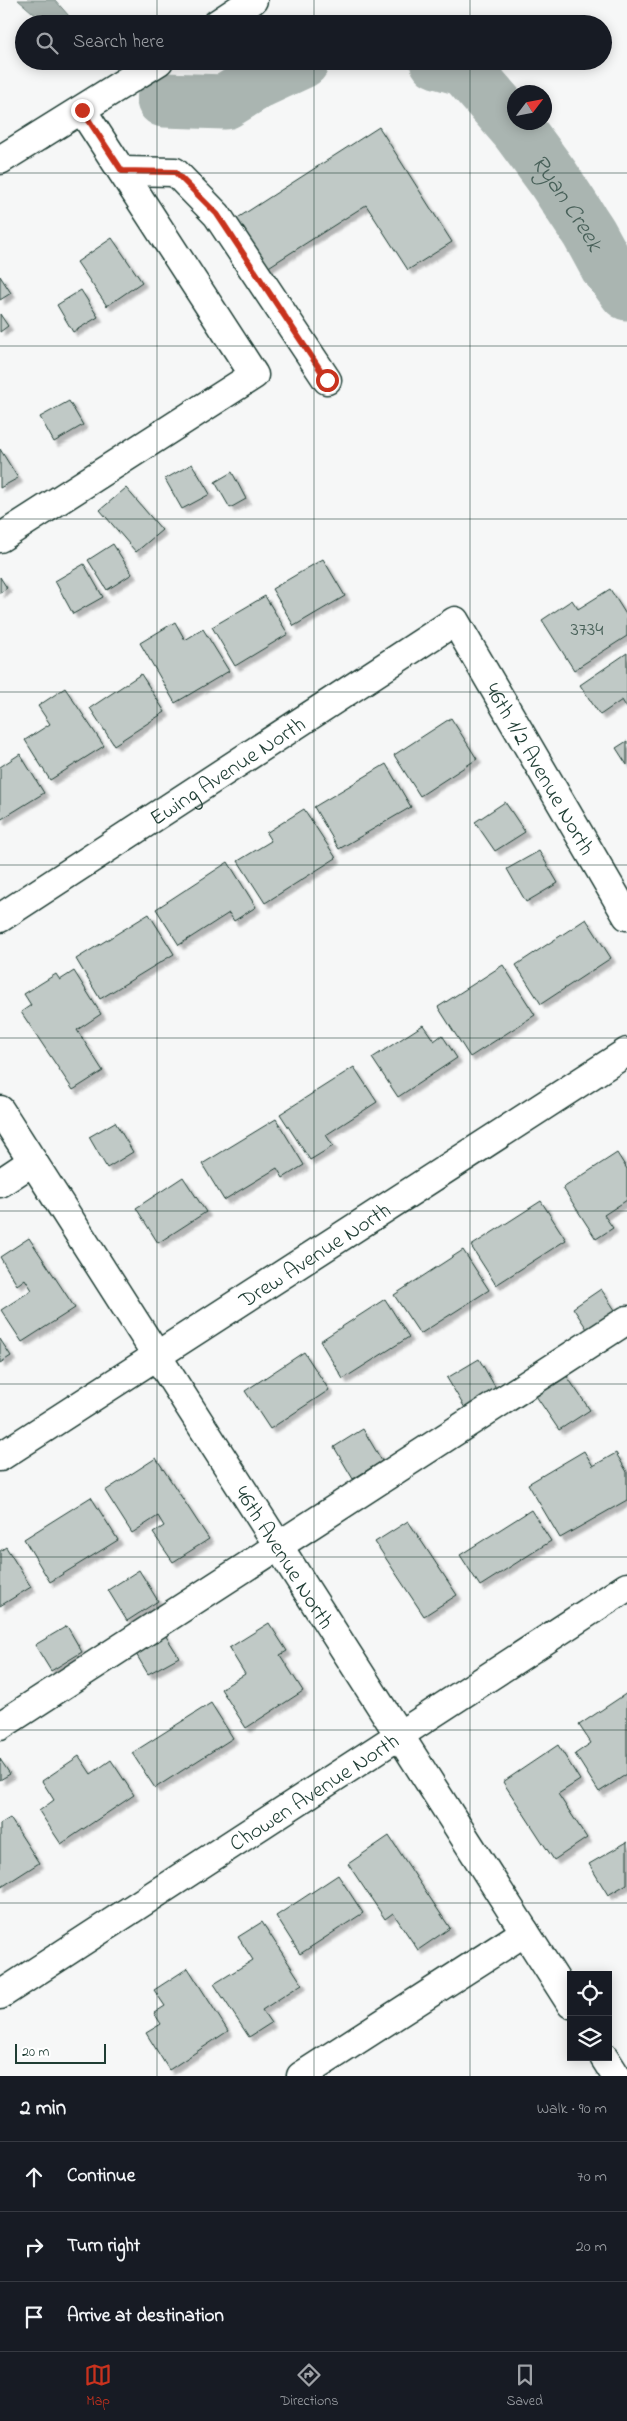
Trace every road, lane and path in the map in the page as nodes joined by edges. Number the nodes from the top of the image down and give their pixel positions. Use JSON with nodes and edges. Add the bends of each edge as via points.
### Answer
{"nodes":[{"id":1,"x":253,"y":0,"type":"edge"},
{"id":2,"x":230,"y":15,"type":"edge"},
{"id":3,"x":145,"y":70,"type":"edge"},
{"id":4,"x":82,"y":110,"type":"junction"},
{"id":5,"x":0,"y":160,"type":"edge"},
{"id":6,"x":122,"y":171,"type":"junction"},
{"id":7,"x":327,"y":380,"type":"dead end"},
{"id":8,"x":0,"y":538,"type":"edge"},
{"id":9,"x":455,"y":621,"type":"joint"},
{"id":10,"x":627,"y":916,"type":"edge"},
{"id":11,"x":0,"y":918,"type":"edge"},
{"id":12,"x":627,"y":1052,"type":"edge"},
{"id":13,"x":0,"y":1110,"type":"edge"},
{"id":14,"x":33,"y":1161,"type":"junction"},
{"id":15,"x":0,"y":1183,"type":"edge"},
{"id":16,"x":627,"y":1320,"type":"edge"},
{"id":17,"x":158,"y":1357,"type":"junction"},
{"id":18,"x":0,"y":1457,"type":"edge"},
{"id":19,"x":279,"y":1547,"type":"junction"},
{"id":20,"x":627,"y":1587,"type":"edge"},
{"id":21,"x":0,"y":1726,"type":"edge"},
{"id":22,"x":400,"y":1735,"type":"junction"},
{"id":23,"x":525,"y":1932,"type":"junction"},
{"id":24,"x":0,"y":1995,"type":"edge"},
{"id":25,"x":567,"y":1998,"type":"edge"},
{"id":26,"x":607,"y":2061,"type":"edge"},
{"id":27,"x":301,"y":2076,"type":"edge"},
{"id":28,"x":616,"y":2076,"type":"edge"}],
"edges":[{"from":1,"to":2,"type":"street"},
{"from":3,"to":4,"type":"street"},
{"from":4,"to":5,"type":"street"},
{"from":4,"to":6,"type":"street"},
{"from":6,"to":7,"type":"street","via":[[175,172],[217,214]]},
{"from":6,"to":8,"type":"street","via":[[254,375]]},
{"from":9,"to":10,"type":"street","name":"46th 1/2 Avenue North"},
{"from":9,"to":11,"type":"street","name":"Ewing Avenue North"},
{"from":12,"to":17,"type":"street","name":"Drew Avenue North"},
{"from":13,"to":14,"type":"street","name":"46th Avenue North"},
{"from":14,"to":15,"type":"street"},
{"from":14,"to":17,"type":"street","name":"46th Avenue North"},
{"from":16,"to":19,"type":"street"},
{"from":17,"to":18,"type":"street","name":"Drew Avenue North"},
{"from":17,"to":19,"type":"street","name":"46th Avenue North"},
{"from":19,"to":21,"type":"street"},
{"from":19,"to":22,"type":"street","name":"46th Avenue North"},
{"from":20,"to":22,"type":"street","name":"Chowen Avenue North"},
{"from":22,"to":23,"type":"street","name":"46th Avenue North"},
{"from":22,"to":24,"type":"street","name":"Chowen Avenue North"},
{"from":23,"to":25,"type":"street","name":"46th Avenue North"},
{"from":23,"to":27,"type":"street"},
{"from":26,"to":28,"type":"street"}]}
